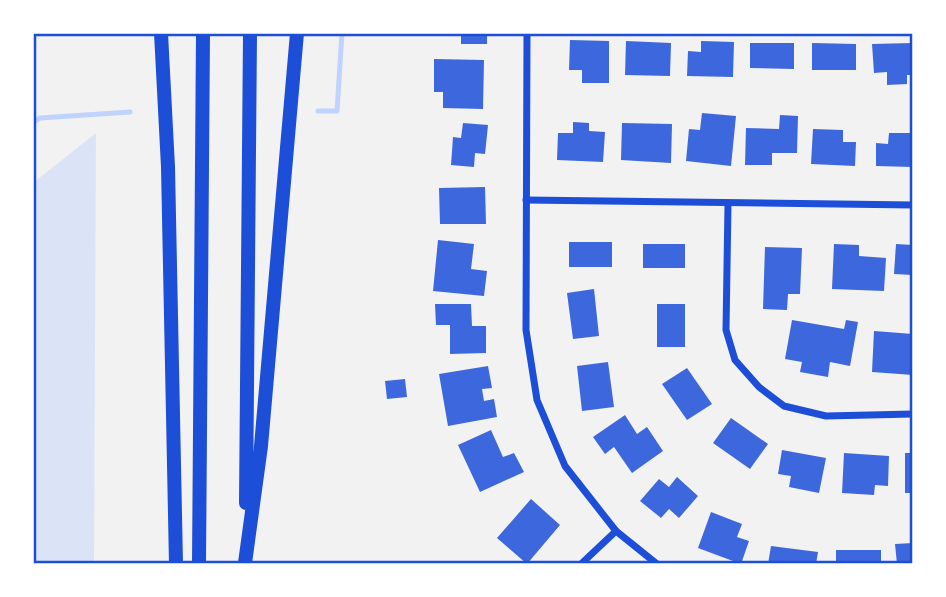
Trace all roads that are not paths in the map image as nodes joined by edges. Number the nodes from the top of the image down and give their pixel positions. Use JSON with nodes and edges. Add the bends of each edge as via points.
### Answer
{"nodes":[{"id":1,"x":161,"y":33,"type":"edge"},
{"id":2,"x":203,"y":33,"type":"edge"},
{"id":3,"x":250,"y":33,"type":"edge"},
{"id":4,"x":297,"y":33,"type":"edge"},
{"id":5,"x":527,"y":33,"type":"edge"},
{"id":6,"x":526,"y":201,"type":"junction"},
{"id":7,"x":728,"y":204,"type":"junction"},
{"id":8,"x":913,"y":205,"type":"edge"},
{"id":9,"x":913,"y":414,"type":"edge"},
{"id":10,"x":616,"y":531,"type":"junction"},
{"id":11,"x":245,"y":563,"type":"edge"},
{"id":12,"x":176,"y":564,"type":"edge"},
{"id":13,"x":199,"y":564,"type":"edge"},
{"id":14,"x":581,"y":564,"type":"edge"},
{"id":15,"x":657,"y":564,"type":"edge"}],
"edges":[{"from":1,"to":12,"type":"highway"},
{"from":2,"to":13,"type":"highway"},
{"from":3,"to":11,"type":"highway"},
{"from":4,"to":11,"type":"highway","via":[[261,446]]},
{"from":5,"to":6,"type":"street"},
{"from":6,"to":7,"type":"street"},
{"from":6,"to":10,"type":"street","via":[[526,330],[537,400],[565,466]]},
{"from":7,"to":8,"type":"street"},
{"from":7,"to":9,"type":"street","via":[[726,330],[735,360],[759,387],[785,406],[826,416]]},
{"from":10,"to":14,"type":"street"},
{"from":10,"to":15,"type":"street"}]}
